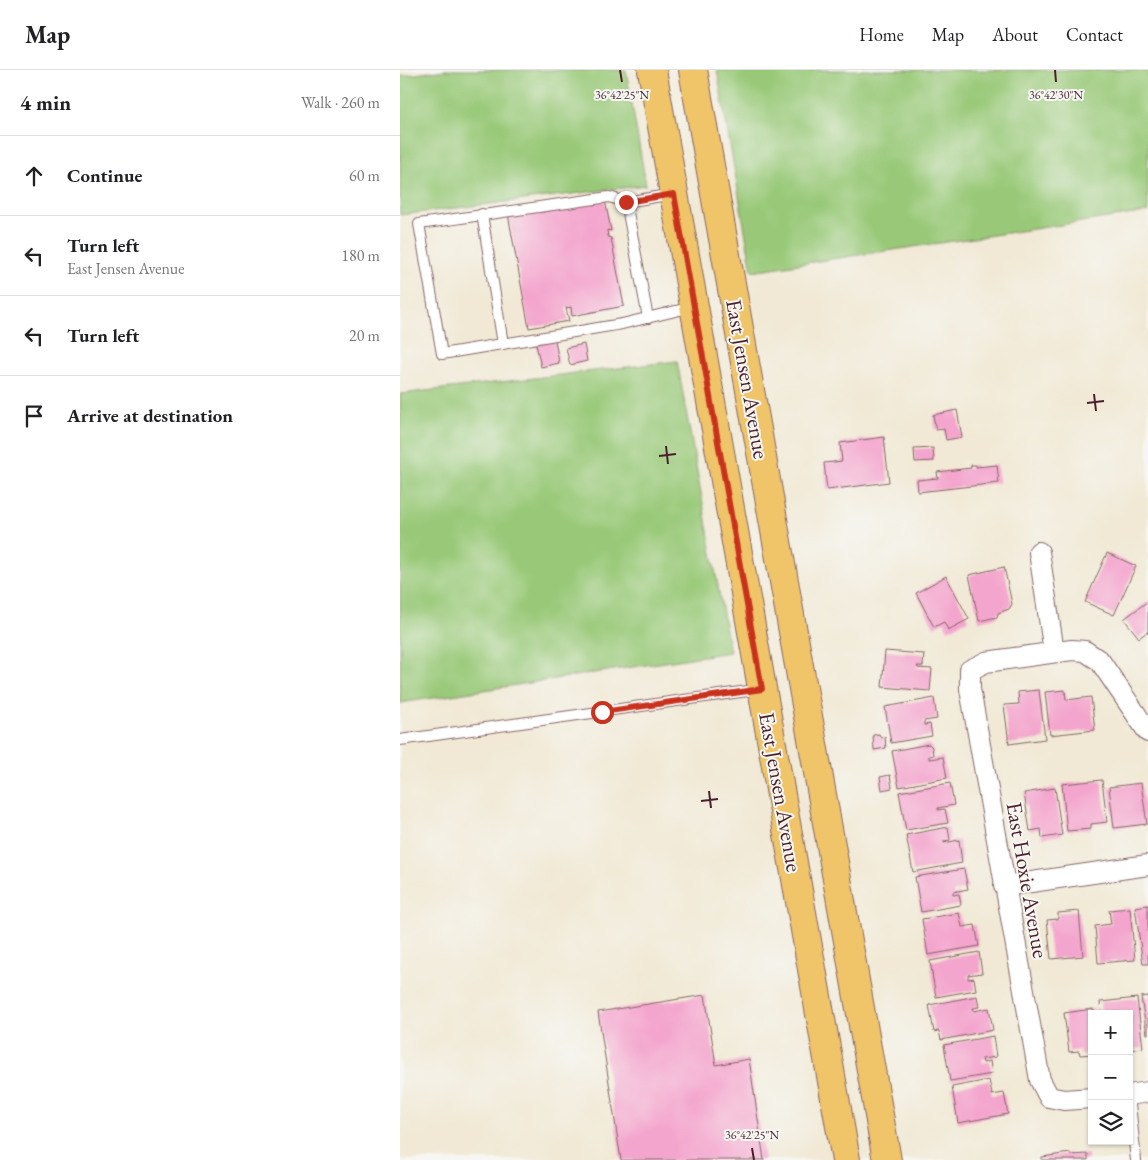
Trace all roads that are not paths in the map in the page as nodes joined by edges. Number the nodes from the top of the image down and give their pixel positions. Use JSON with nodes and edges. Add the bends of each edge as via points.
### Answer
{"nodes":[{"id":1,"x":652,"y":70,"type":"edge"},
{"id":2,"x":693,"y":70,"type":"edge"},
{"id":3,"x":674,"y":194,"type":"junction"},
{"id":4,"x":626,"y":202,"type":"junction"},
{"id":5,"x":482,"y":214,"type":"junction"},
{"id":6,"x":694,"y":306,"type":"junction"},
{"id":7,"x":648,"y":318,"type":"junction"},
{"id":8,"x":503,"y":344,"type":"junction"},
{"id":9,"x":1038,"y":552,"type":"dead end"},
{"id":10,"x":1054,"y":652,"type":"junction"},
{"id":11,"x":762,"y":689,"type":"junction"},
{"id":12,"x":1148,"y":732,"type":"edge"},
{"id":13,"x":400,"y":740,"type":"edge"},
{"id":14,"x":1148,"y":865,"type":"edge"},
{"id":15,"x":1004,"y":886,"type":"junction"},
{"id":16,"x":1148,"y":1092,"type":"edge"},
{"id":17,"x":1133,"y":1094,"type":"edge"},
{"id":18,"x":1088,"y":1098,"type":"edge"},
{"id":19,"x":1130,"y":1100,"type":"edge"},
{"id":20,"x":846,"y":1160,"type":"edge"},
{"id":21,"x":886,"y":1160,"type":"edge"},
{"id":22,"x":1136,"y":1160,"type":"edge"}],
"edges":[{"from":1,"to":3,"type":"main road","name":"East Jensen Avenue"},
{"from":2,"to":21,"type":"main road","name":"East Jensen Avenue"},
{"from":3,"to":4,"type":"lane"},
{"from":3,"to":6,"type":"main road","name":"East Jensen Avenue"},
{"from":4,"to":5,"type":"lane","via":[[609,197]]},
{"from":4,"to":7,"type":"lane"},
{"from":5,"to":8,"type":"lane"},
{"from":5,"to":8,"type":"lane","via":[[419,224],[442,354]]},
{"from":6,"to":7,"type":"lane"},
{"from":6,"to":11,"type":"main road","name":"East Jensen Avenue"},
{"from":7,"to":8,"type":"lane"},
{"from":9,"to":10,"type":"street"},
{"from":10,"to":12,"type":"street","via":[[1085,651],[1100,661]]},
{"from":10,"to":15,"type":"street","name":"East Hoxie Avenue","via":[[986,662],[970,670],[970,689]]},
{"from":11,"to":13,"type":"lane"},
{"from":11,"to":20,"type":"main road","name":"East Jensen Avenue"},
{"from":14,"to":15,"type":"street"},
{"from":15,"to":18,"type":"street","name":"East Hoxie Avenue","via":[[1040,1080],[1049,1097],[1064,1100]]},
{"from":16,"to":17,"type":"street"},
{"from":19,"to":22,"type":"lane"}]}
